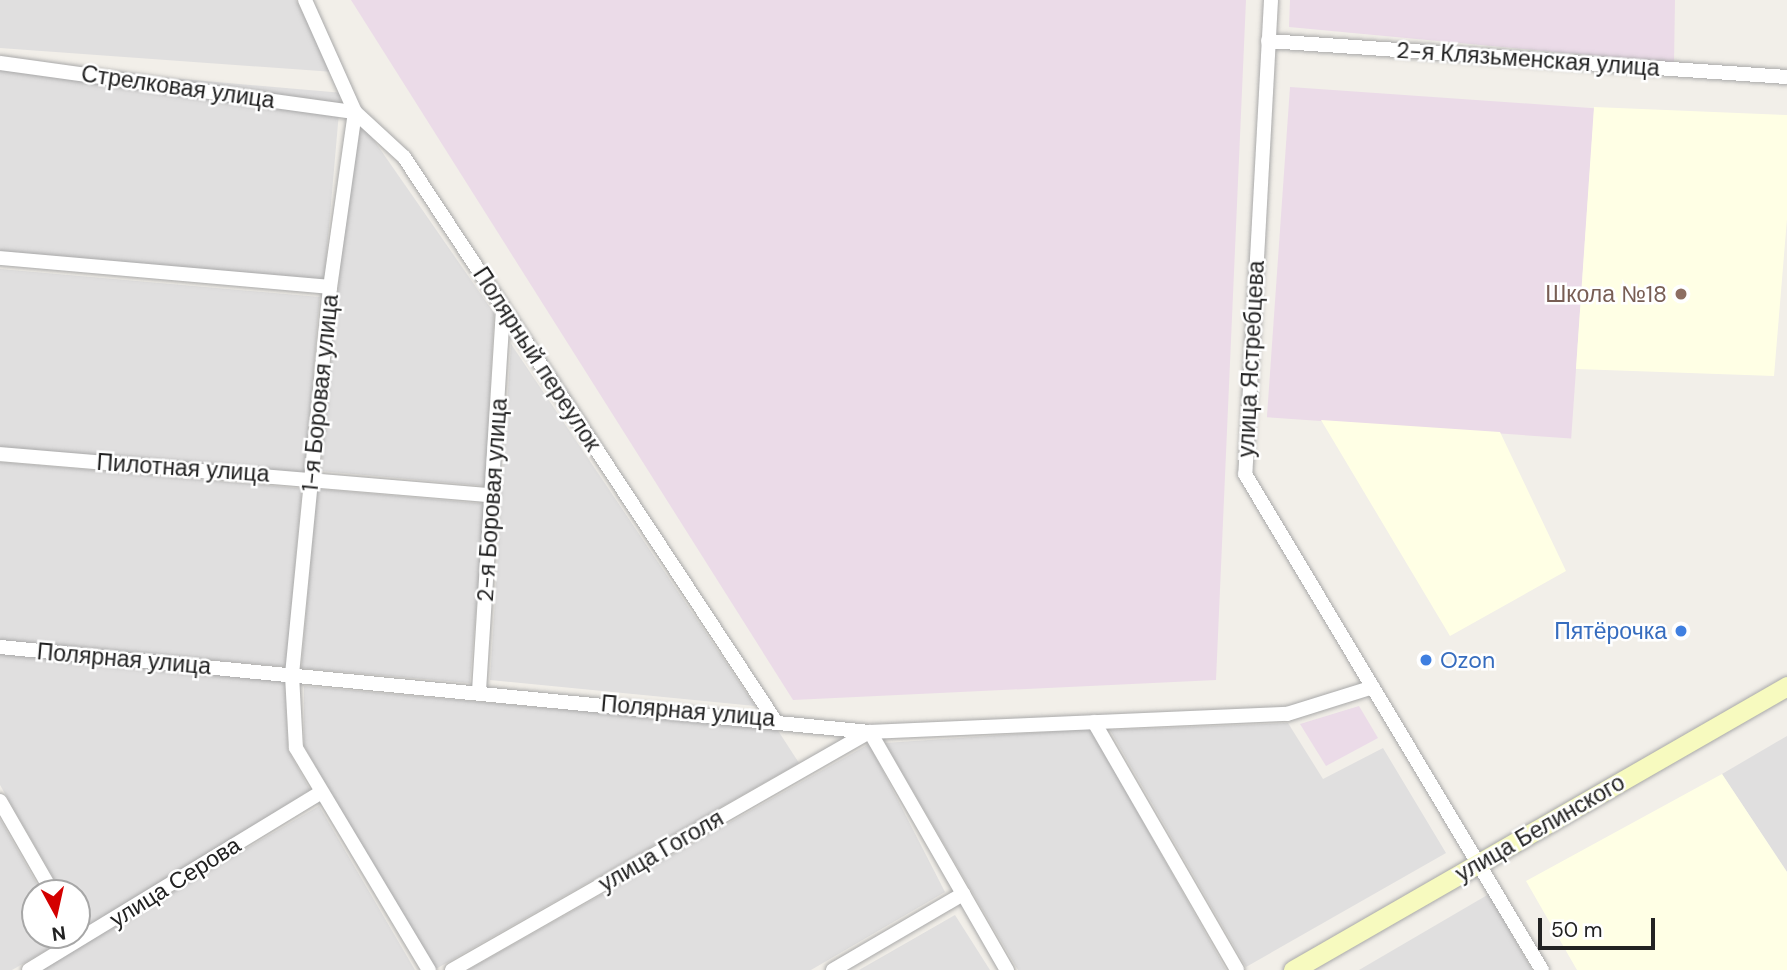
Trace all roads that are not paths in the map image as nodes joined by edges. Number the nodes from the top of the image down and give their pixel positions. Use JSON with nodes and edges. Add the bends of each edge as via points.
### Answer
{"nodes":[{"id":1,"x":305,"y":0,"type":"edge"},
{"id":2,"x":1271,"y":0,"type":"edge"},
{"id":3,"x":1268,"y":40,"type":"junction"},
{"id":4,"x":0,"y":63,"type":"edge"},
{"id":5,"x":1787,"y":77,"type":"edge"},
{"id":6,"x":355,"y":112,"type":"junction"},
{"id":7,"x":0,"y":258,"type":"edge"},
{"id":8,"x":330,"y":287,"type":"junction"},
{"id":9,"x":503,"y":309,"type":"junction"},
{"id":10,"x":0,"y":454,"type":"edge"},
{"id":11,"x":311,"y":478,"type":"junction"},
{"id":12,"x":492,"y":495,"type":"junction"},
{"id":13,"x":0,"y":647,"type":"edge"},
{"id":14,"x":292,"y":675,"type":"junction"},
{"id":15,"x":1787,"y":686,"type":"edge"},
{"id":16,"x":1373,"y":687,"type":"junction"},
{"id":17,"x":479,"y":691,"type":"junction"},
{"id":18,"x":774,"y":719,"type":"junction"},
{"id":19,"x":1094,"y":722,"type":"junction"},
{"id":20,"x":870,"y":733,"type":"junction"},
{"id":21,"x":320,"y":793,"type":"junction"},
{"id":22,"x":0,"y":801,"type":"edge"},
{"id":23,"x":1480,"y":862,"type":"junction"},
{"id":24,"x":45,"y":879,"type":"edge"},
{"id":25,"x":963,"y":894,"type":"junction"},
{"id":26,"x":91,"y":930,"type":"edge"},
{"id":27,"x":61,"y":949,"type":"edge"},
{"id":28,"x":29,"y":970,"type":"edge"},
{"id":29,"x":429,"y":970,"type":"edge"},
{"id":30,"x":452,"y":970,"type":"edge"},
{"id":31,"x":833,"y":970,"type":"edge"},
{"id":32,"x":1007,"y":970,"type":"edge"},
{"id":33,"x":1237,"y":970,"type":"edge"},
{"id":34,"x":1293,"y":970,"type":"edge"},
{"id":35,"x":1542,"y":970,"type":"edge"}],
"edges":[{"from":1,"to":6,"type":"street","name":"Полярный переулок"},
{"from":2,"to":3,"type":"street","name":"улица Ястребцева"},
{"from":3,"to":5,"type":"street","name":"2-я Клязьменская улица"},
{"from":3,"to":16,"type":"street","name":"улица Ястребцева","via":[[1245,474]]},
{"from":4,"to":6,"type":"street","name":"Стрелковая улица"},
{"from":6,"to":8,"type":"street","name":"1-я Боровая улица"},
{"from":6,"to":9,"type":"street","name":"Полярный переулок","via":[[404,157]]},
{"from":7,"to":8,"type":"street"},
{"from":8,"to":11,"type":"street","name":"1-я Боровая улица"},
{"from":9,"to":12,"type":"street","name":"2-я Боровая улица"},
{"from":9,"to":18,"type":"street","name":"Полярный переулок"},
{"from":10,"to":11,"type":"street","name":"Пилотная улица"},
{"from":11,"to":12,"type":"street","name":"Пилотная улица"},
{"from":11,"to":14,"type":"street","name":"1-я Боровая улица"},
{"from":12,"to":17,"type":"street","name":"2-я Боровая улица"},
{"from":13,"to":14,"type":"street","name":"Полярная улица"},
{"from":14,"to":17,"type":"street","name":"Полярная улица"},
{"from":14,"to":21,"type":"street","name":"1-я Боровая улица","via":[[296,748]]},
{"from":15,"to":23,"type":"main road","name":"улица Белинского"},
{"from":16,"to":19,"type":"street","name":"Полярная улица","via":[[1287,714]]},
{"from":16,"to":23,"type":"street","name":"улица Ястребцева"},
{"from":17,"to":18,"type":"street","name":"Полярная улица"},
{"from":18,"to":20,"type":"street","name":"Полярная улица"},
{"from":19,"to":20,"type":"street","name":"Полярная улица"},
{"from":19,"to":33,"type":"street"},
{"from":20,"to":25,"type":"street"},
{"from":20,"to":30,"type":"street","name":"улица Гоголя"},
{"from":21,"to":26,"type":"street","name":"улица Серова"},
{"from":21,"to":29,"type":"street","name":"1-я Боровая улица"},
{"from":22,"to":24,"type":"street"},
{"from":23,"to":34,"type":"main road","name":"улица Белинского"},
{"from":23,"to":35,"type":"street","name":"улица Ястребцева"},
{"from":25,"to":31,"type":"street"},
{"from":25,"to":32,"type":"street"},
{"from":27,"to":28,"type":"street","name":"улица Серова"}]}
